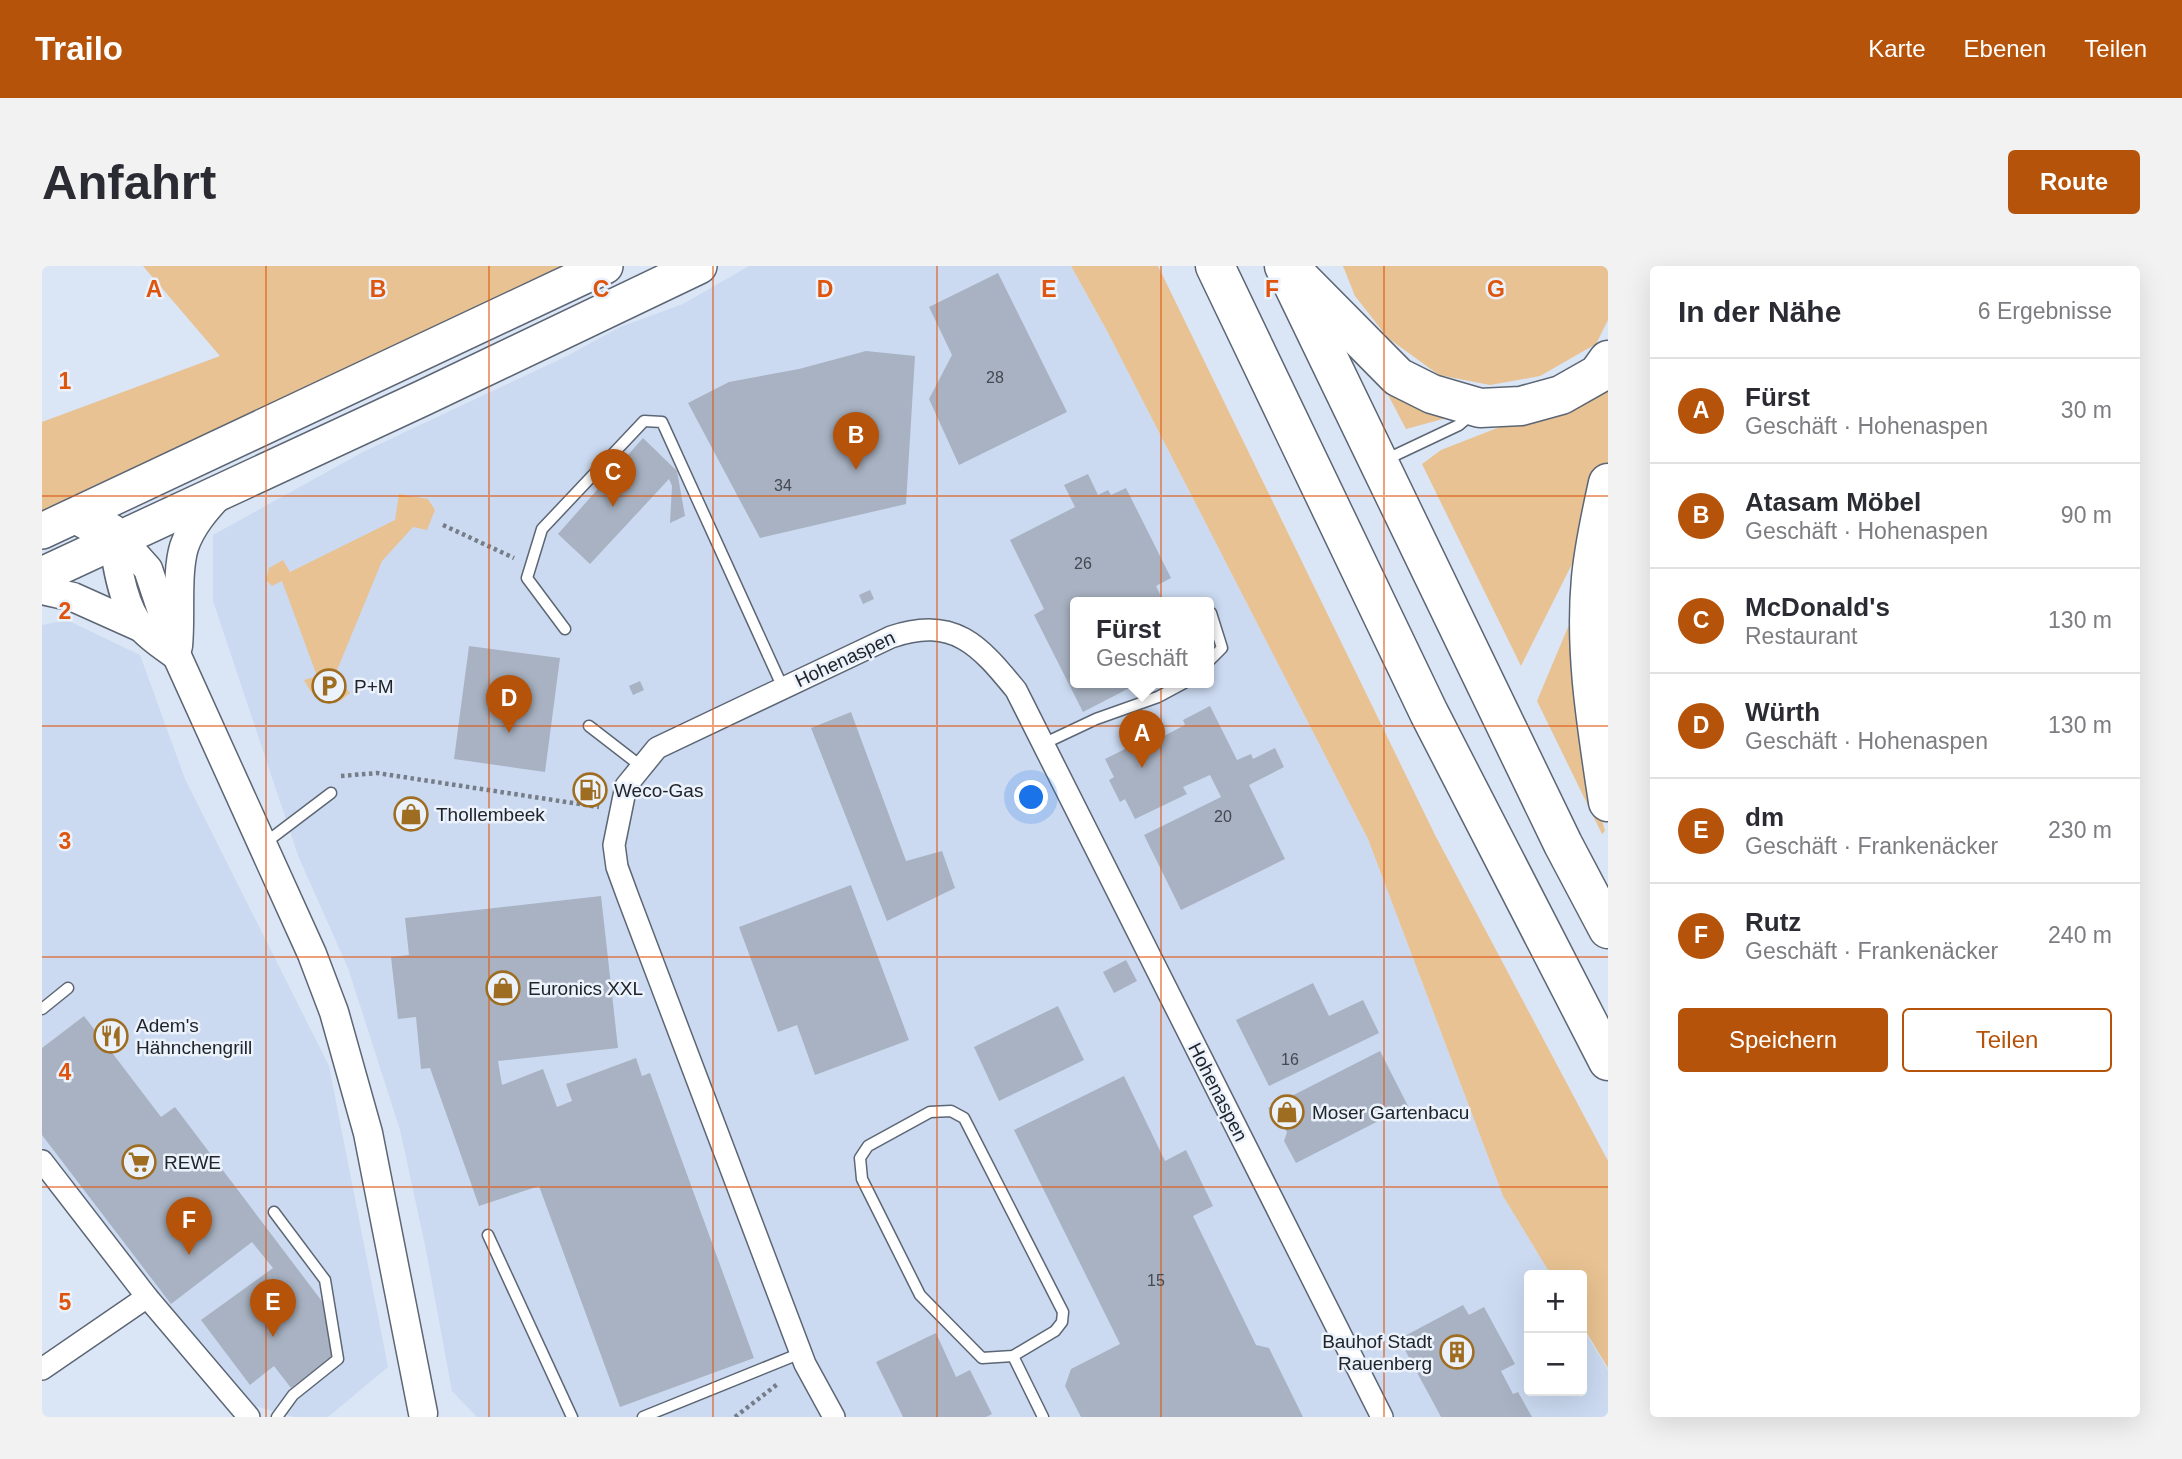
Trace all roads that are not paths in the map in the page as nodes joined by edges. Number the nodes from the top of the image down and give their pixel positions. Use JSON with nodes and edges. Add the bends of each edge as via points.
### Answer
{"nodes":[{"id":1,"x":605,"y":266,"type":"edge"},
{"id":2,"x":699,"y":266,"type":"edge"},
{"id":3,"x":1215,"y":266,"type":"edge"},
{"id":4,"x":1286,"y":266,"type":"edge"},
{"id":5,"x":1608,"y":360,"type":"edge"},
{"id":6,"x":1480,"y":408,"type":"junction"},
{"id":7,"x":1378,"y":464,"type":"junction"},
{"id":8,"x":1608,"y":483,"type":"edge"},
{"id":9,"x":224,"y":489,"type":"junction"},
{"id":10,"x":110,"y":499,"type":"junction"},
{"id":11,"x":56,"y":524,"type":"edge"},
{"id":12,"x":114,"y":541,"type":"junction"},
{"id":13,"x":42,"y":575,"type":"edge"},
{"id":14,"x":42,"y":590,"type":"edge"},
{"id":15,"x":1214,"y":620,"type":"edge"},
{"id":16,"x":140,"y":627,"type":"junction"},
{"id":17,"x":565,"y":628,"type":"dead end"},
{"id":18,"x":177,"y":656,"type":"junction"},
{"id":19,"x":1214,"y":657,"type":"edge"},
{"id":20,"x":783,"y":688,"type":"junction"},
{"id":21,"x":1175,"y":688,"type":"edge"},
{"id":22,"x":589,"y":726,"type":"dead end"},
{"id":23,"x":1043,"y":744,"type":"junction"},
{"id":24,"x":642,"y":767,"type":"junction"},
{"id":25,"x":331,"y":793,"type":"dead end"},
{"id":26,"x":1608,"y":802,"type":"edge"},
{"id":27,"x":263,"y":845,"type":"junction"},
{"id":28,"x":1608,"y":929,"type":"edge"},
{"id":29,"x":68,"y":988,"type":"dead end"},
{"id":30,"x":42,"y":1009,"type":"edge"},
{"id":31,"x":1608,"y":1061,"type":"edge"},
{"id":32,"x":42,"y":1161,"type":"edge"},
{"id":33,"x":274,"y":1212,"type":"dead end"},
{"id":34,"x":488,"y":1235,"type":"dead end"},
{"id":35,"x":147,"y":1297,"type":"junction"},
{"id":36,"x":1013,"y":1356,"type":"junction"},
{"id":37,"x":803,"y":1358,"type":"junction"},
{"id":38,"x":42,"y":1368,"type":"edge"},
{"id":39,"x":424,"y":1416,"type":"edge"},
{"id":40,"x":249,"y":1417,"type":"edge"},
{"id":41,"x":277,"y":1417,"type":"edge"},
{"id":42,"x":572,"y":1417,"type":"edge"},
{"id":43,"x":643,"y":1417,"type":"edge"},
{"id":44,"x":834,"y":1417,"type":"edge"},
{"id":45,"x":1043,"y":1417,"type":"edge"},
{"id":46,"x":1382,"y":1417,"type":"edge"}],
"edges":[{"from":1,"to":10,"type":"main road"},
{"from":2,"to":9,"type":"main road"},
{"from":3,"to":31,"type":"highway","via":[[1429,713]]},
{"from":4,"to":6,"type":"highway","via":[[1398,377],[1432,394]]},
{"from":4,"to":7,"type":"highway"},
{"from":5,"to":6,"type":"highway","via":[[1598,374],[1561,395],[1521,406]]},
{"from":6,"to":7,"type":"lane","via":[[1459,425]]},
{"from":7,"to":28,"type":"highway"},
{"from":8,"to":26,"type":"highway","via":[[1591,579],[1590,657]]},
{"from":9,"to":12,"type":"main road"},
{"from":9,"to":18,"type":"street","via":[[199,517],[184,547]]},
{"from":10,"to":11,"type":"main road"},
{"from":10,"to":12,"type":"street"},
{"from":11,"to":12,"type":"street"},
{"from":12,"to":13,"type":"main road"},
{"from":12,"to":16,"type":"street","via":[[118,572]]},
{"from":12,"to":18,"type":"street","via":[[132,551],[148,569]]},
{"from":14,"to":16,"type":"street","via":[[73,597]]},
{"from":15,"to":19,"type":"lane","via":[[1222,648]]},
{"from":16,"to":18,"type":"street"},
{"from":17,"to":20,"type":"lane","via":[[527,578],[542,529],[644,421],[662,422]]},
{"from":18,"to":27,"type":"street"},
{"from":20,"to":23,"type":"street","name":"Hohenaspen","via":[[891,637],[936,630],[962,636],[986,654],[1016,690]]},
{"from":20,"to":24,"type":"street","name":"Hohenaspen","via":[[657,748]]},
{"from":21,"to":23,"type":"lane"},
{"from":22,"to":24,"type":"lane"},
{"from":23,"to":46,"type":"street","name":"Hohenaspen"},
{"from":24,"to":37,"type":"street","name":"Hohenaspen","via":[[626,786],[614,845],[617,867]]},
{"from":25,"to":27,"type":"lane"},
{"from":27,"to":39,"type":"street","via":[[338,1025],[368,1133]]},
{"from":29,"to":30,"type":"lane"},
{"from":32,"to":35,"type":"street"},
{"from":33,"to":41,"type":"lane","via":[[325,1280],[338,1359],[293,1395]]},
{"from":34,"to":42,"type":"lane"},
{"from":35,"to":38,"type":"street"},
{"from":35,"to":40,"type":"street"},
{"from":36,"to":36,"type":"lane","via":[[982,1358],[920,1295],[862,1179],[860,1158],[867,1146],[930,1112],[951,1111],[964,1118],[1063,1312],[1055,1331]]},
{"from":36,"to":45,"type":"lane"},
{"from":37,"to":43,"type":"lane"},
{"from":37,"to":44,"type":"street","name":"Hohenaspen"}]}
